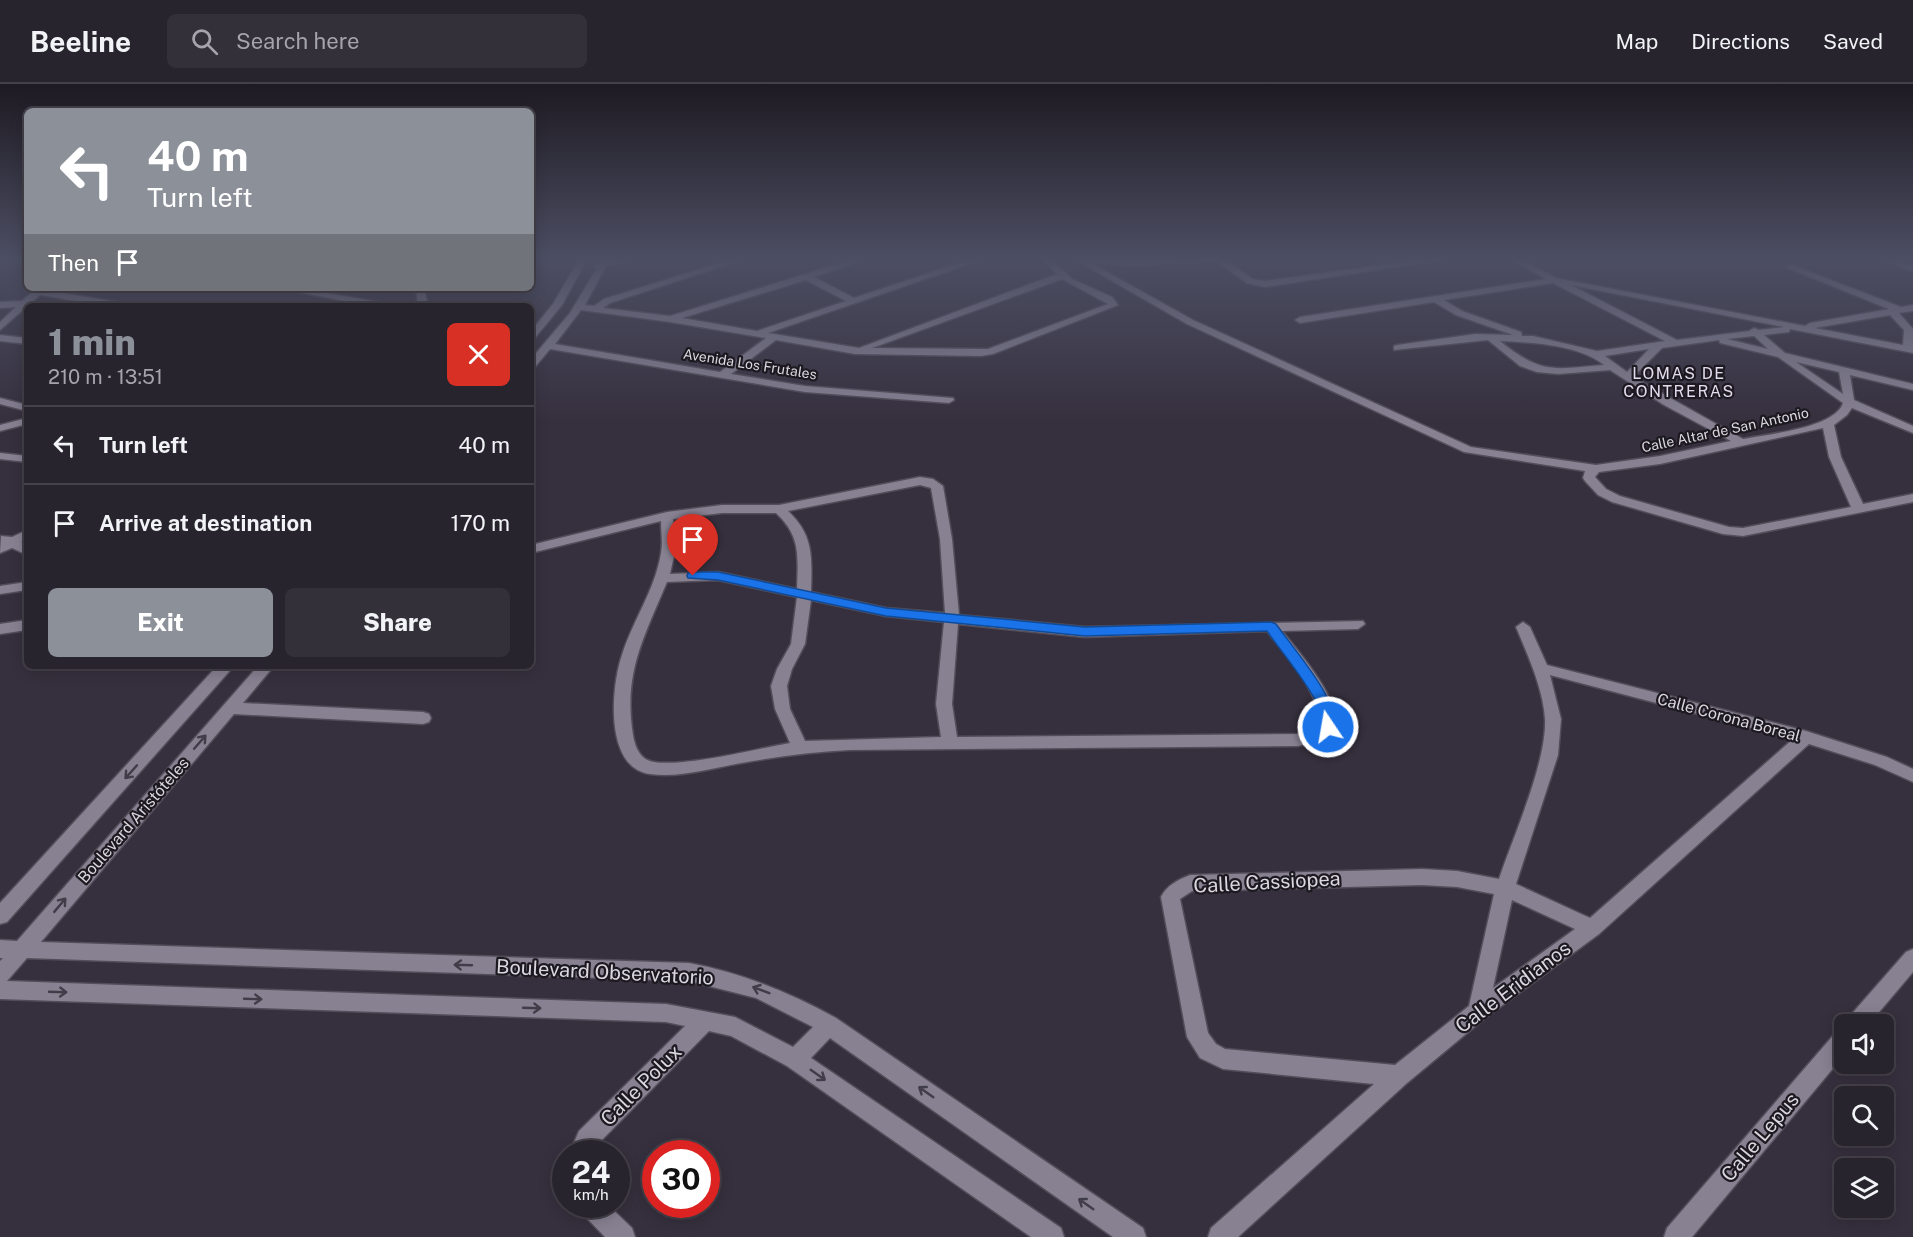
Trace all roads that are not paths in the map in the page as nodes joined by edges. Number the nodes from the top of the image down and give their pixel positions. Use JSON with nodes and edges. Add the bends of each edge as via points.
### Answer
{"nodes":[{"id":1,"x":15,"y":313,"type":"edge"},
{"id":2,"x":550,"y":313,"type":"edge"},
{"id":3,"x":573,"y":313,"type":"edge"},
{"id":4,"x":629,"y":313,"type":"edge"},
{"id":5,"x":690,"y":313,"type":"edge"},
{"id":6,"x":821,"y":313,"type":"edge"},
{"id":7,"x":960,"y":313,"type":"edge"},
{"id":8,"x":1094,"y":313,"type":"edge"},
{"id":9,"x":1174,"y":313,"type":"edge"},
{"id":10,"x":1346,"y":313,"type":"edge"},
{"id":11,"x":1459,"y":313,"type":"joint"},
{"id":12,"x":1618,"y":313,"type":"edge"},
{"id":13,"x":1722,"y":313,"type":"edge"},
{"id":14,"x":1886,"y":313,"type":"edge"},
{"id":15,"x":1897,"y":313,"type":"edge"},
{"id":16,"x":1738,"y":316,"type":"junction"},
{"id":17,"x":670,"y":319,"type":"junction"},
{"id":18,"x":1300,"y":320,"type":"dead end"},
{"id":19,"x":0,"y":327,"type":"edge"},
{"id":20,"x":1801,"y":328,"type":"junction"},
{"id":21,"x":758,"y":333,"type":"junction"},
{"id":22,"x":534,"y":334,"type":"edge"},
{"id":23,"x":1757,"y":334,"type":"junction"},
{"id":24,"x":775,"y":336,"type":"junction"},
{"id":25,"x":1475,"y":337,"type":"junction"},
{"id":26,"x":0,"y":338,"type":"edge"},
{"id":27,"x":1491,"y":338,"type":"junction"},
{"id":28,"x":1709,"y":338,"type":"junction"},
{"id":29,"x":1533,"y":339,"type":"junction"},
{"id":30,"x":24,"y":341,"type":"edge"},
{"id":31,"x":1676,"y":344,"type":"junction"},
{"id":32,"x":548,"y":346,"type":"junction"},
{"id":33,"x":1658,"y":346,"type":"junction"},
{"id":34,"x":1397,"y":348,"type":"dead end"},
{"id":35,"x":1910,"y":349,"type":"edge"},
{"id":36,"x":855,"y":351,"type":"junction"},
{"id":37,"x":1597,"y":354,"type":"junction"},
{"id":38,"x":1779,"y":354,"type":"junction"},
{"id":39,"x":534,"y":362,"type":"edge"},
{"id":40,"x":1611,"y":367,"type":"junction"},
{"id":41,"x":1844,"y":372,"type":"junction"},
{"id":42,"x":721,"y":376,"type":"junction"},
{"id":43,"x":1628,"y":377,"type":"junction"},
{"id":44,"x":1913,"y":387,"type":"edge"},
{"id":45,"x":949,"y":400,"type":"dead end"},
{"id":46,"x":0,"y":401,"type":"edge"},
{"id":47,"x":1850,"y":403,"type":"junction"},
{"id":48,"x":24,"y":407,"type":"edge"},
{"id":49,"x":24,"y":422,"type":"edge"},
{"id":50,"x":1828,"y":424,"type":"junction"},
{"id":51,"x":0,"y":428,"type":"edge"},
{"id":52,"x":1913,"y":430,"type":"edge"},
{"id":53,"x":1743,"y":443,"type":"junction"},
{"id":54,"x":0,"y":456,"type":"edge"},
{"id":55,"x":24,"y":459,"type":"edge"},
{"id":56,"x":1596,"y":469,"type":"junction"},
{"id":57,"x":1913,"y":498,"type":"edge"},
{"id":58,"x":779,"y":509,"type":"junction"},
{"id":59,"x":1859,"y":509,"type":"junction"},
{"id":60,"x":667,"y":516,"type":"junction"},
{"id":61,"x":24,"y":535,"type":"edge"},
{"id":62,"x":6,"y":540,"type":"edge"},
{"id":63,"x":534,"y":548,"type":"edge"},
{"id":64,"x":0,"y":549,"type":"edge"},
{"id":65,"x":24,"y":549,"type":"edge"},
{"id":66,"x":662,"y":578,"type":"junction"},
{"id":67,"x":24,"y":586,"type":"edge"},
{"id":68,"x":0,"y":590,"type":"edge"},
{"id":69,"x":803,"y":594,"type":"junction"},
{"id":70,"x":952,"y":616,"type":"junction"},
{"id":71,"x":1358,"y":624,"type":"dead end"},
{"id":72,"x":24,"y":625,"type":"edge"},
{"id":73,"x":1271,"y":627,"type":"junction"},
{"id":74,"x":1522,"y":627,"type":"dead end"},
{"id":75,"x":0,"y":629,"type":"edge"},
{"id":76,"x":1541,"y":668,"type":"junction"},
{"id":77,"x":223,"y":669,"type":"edge"},
{"id":78,"x":263,"y":669,"type":"edge"},
{"id":79,"x":230,"y":708,"type":"junction"},
{"id":80,"x":423,"y":718,"type":"dead end"},
{"id":81,"x":1806,"y":737,"type":"junction"},
{"id":82,"x":950,"y":742,"type":"junction"},
{"id":83,"x":800,"y":747,"type":"junction"},
{"id":84,"x":1913,"y":776,"type":"edge"},
{"id":85,"x":1505,"y":888,"type":"junction"},
{"id":86,"x":0,"y":916,"type":"edge"},
{"id":87,"x":1592,"y":927,"type":"junction"},
{"id":88,"x":0,"y":949,"type":"edge"},
{"id":89,"x":22,"y":950,"type":"junction"},
{"id":90,"x":1913,"y":958,"type":"edge"},
{"id":91,"x":0,"y":975,"type":"edge"},
{"id":92,"x":0,"y":990,"type":"edge"},
{"id":93,"x":1478,"y":1011,"type":"junction"},
{"id":94,"x":1865,"y":1014,"type":"edge"},
{"id":95,"x":706,"y":1020,"type":"junction"},
{"id":96,"x":829,"y":1025,"type":"junction"},
{"id":97,"x":1834,"y":1051,"type":"edge"},
{"id":98,"x":795,"y":1059,"type":"junction"},
{"id":99,"x":1399,"y":1076,"type":"junction"},
{"id":100,"x":586,"y":1140,"type":"edge"},
{"id":101,"x":603,"y":1218,"type":"edge"},
{"id":102,"x":623,"y":1237,"type":"edge"},
{"id":103,"x":1052,"y":1237,"type":"edge"},
{"id":104,"x":1134,"y":1237,"type":"edge"},
{"id":105,"x":1220,"y":1237,"type":"edge"},
{"id":106,"x":1676,"y":1237,"type":"edge"}],
"edges":[{"from":1,"to":19,"type":"street"},
{"from":2,"to":22,"type":"street"},
{"from":3,"to":32,"type":"street"},
{"from":4,"to":17,"type":"street"},
{"from":5,"to":17,"type":"street"},
{"from":6,"to":21,"type":"street"},
{"from":7,"to":36,"type":"street"},
{"from":8,"to":36,"type":"street","via":[[990,351]]},
{"from":9,"to":56,"type":"street","name":"Calle Altar de San Antonio","via":[[1468,450]]},
{"from":10,"to":18,"type":"street"},
{"from":11,"to":25,"type":"street"},
{"from":11,"to":29,"type":"street"},
{"from":12,"to":31,"type":"street"},
{"from":13,"to":16,"type":"street"},
{"from":14,"to":20,"type":"street"},
{"from":15,"to":35,"type":"street","via":[[1909,330]]},
{"from":16,"to":20,"type":"street"},
{"from":16,"to":23,"type":"street"},
{"from":17,"to":21,"type":"street"},
{"from":20,"to":23,"type":"street"},
{"from":20,"to":35,"type":"street"},
{"from":21,"to":24,"type":"street"},
{"from":23,"to":28,"type":"street"},
{"from":23,"to":38,"type":"street"},
{"from":24,"to":36,"type":"street"},
{"from":24,"to":42,"type":"street"},
{"from":25,"to":27,"type":"street"},
{"from":25,"to":34,"type":"street"},
{"from":26,"to":30,"type":"street"},
{"from":27,"to":29,"type":"street"},
{"from":27,"to":40,"type":"street","via":[[1536,369]]},
{"from":28,"to":31,"type":"street"},
{"from":28,"to":38,"type":"street"},
{"from":29,"to":37,"type":"street"},
{"from":31,"to":33,"type":"street"},
{"from":32,"to":39,"type":"street"},
{"from":32,"to":42,"type":"street","name":"Avenida Los Frutales"},
{"from":33,"to":37,"type":"street"},
{"from":33,"to":43,"type":"street"},
{"from":37,"to":40,"type":"street"},
{"from":38,"to":41,"type":"street"},
{"from":38,"to":47,"type":"street"},
{"from":40,"to":43,"type":"street"},
{"from":41,"to":44,"type":"street"},
{"from":41,"to":47,"type":"street"},
{"from":42,"to":45,"type":"street","name":"Avenida Los Frutales","via":[[853,394]]},
{"from":43,"to":53,"type":"street"},
{"from":46,"to":48,"type":"street"},
{"from":47,"to":50,"type":"street","name":"Calle Altar de San Antonio","via":[[1846,412]]},
{"from":47,"to":52,"type":"street"},
{"from":49,"to":51,"type":"street"},
{"from":50,"to":53,"type":"street","name":"Calle Altar de San Antonio"},
{"from":50,"to":59,"type":"street","via":[[1834,460]]},
{"from":53,"to":56,"type":"street","name":"Calle Altar de San Antonio"},
{"from":54,"to":55,"type":"street"},
{"from":56,"to":59,"type":"street","via":[[1588,478],[1602,492],[1710,528],[1743,532]]},
{"from":57,"to":59,"type":"street"},
{"from":58,"to":60,"type":"street","via":[[722,509]]},
{"from":58,"to":69,"type":"street","via":[[801,535],[806,555]]},
{"from":58,"to":70,"type":"street","via":[[920,482],[937,486]]},
{"from":60,"to":63,"type":"street"},
{"from":60,"to":66,"type":"street","via":[[668,551]]},
{"from":61,"to":62,"type":"street"},
{"from":62,"to":64,"type":"street"},
{"from":62,"to":65,"type":"street"},
{"from":66,"to":69,"type":"street","via":[[718,576]]},
{"from":66,"to":83,"type":"street","via":[[628,655],[622,679],[621,710],[627,747],[635,760],[650,768],[685,767]]},
{"from":67,"to":68,"type":"street"},
{"from":69,"to":70,"type":"street","via":[[886,612]]},
{"from":69,"to":83,"type":"street","via":[[798,643],[784,667],[778,688]]},
{"from":70,"to":73,"type":"street","via":[[1085,632]]},
{"from":70,"to":82,"type":"street","via":[[944,704]]},
{"from":71,"to":73,"type":"street"},
{"from":72,"to":75,"type":"street"},
{"from":73,"to":82,"type":"street","via":[[1323,700],[1328,727],[1318,735],[1298,740]]},
{"from":74,"to":76,"type":"street"},
{"from":76,"to":81,"type":"street","name":"Calle Corona Boreal"},
{"from":76,"to":85,"type":"street","via":[[1553,719],[1550,755]]},
{"from":77,"to":86,"type":"street","name":"Boulevard Aristóteles","one_way":true},
{"from":78,"to":79,"type":"street","name":"Boulevard Aristóteles"},
{"from":79,"to":80,"type":"street"},
{"from":89,"to":79,"type":"street","name":"Boulevard Aristóteles","one_way":true},
{"from":81,"to":84,"type":"street","name":"Calle Corona Boreal","via":[[1881,761]]},
{"from":81,"to":87,"type":"street","name":"Calle Eridianos"},
{"from":82,"to":83,"type":"street"},
{"from":85,"to":87,"type":"street","name":"Calle Cassiopea"},
{"from":85,"to":93,"type":"street"},
{"from":85,"to":99,"type":"street","name":"Calle Cassiopea","via":[[1422,876],[1190,883],[1170,897],[1198,1037],[1208,1051],[1223,1059]]},
{"from":87,"to":93,"type":"street","name":"Calle Eridianos"},
{"from":88,"to":89,"type":"street","name":"Boulevard Observatorio"},
{"from":89,"to":91,"type":"street","name":"Boulevard Aristóteles"},
{"from":96,"to":89,"type":"street","name":"Boulevard Observatorio","one_way":true,"via":[[759,989],[689,972]]},
{"from":90,"to":94,"type":"street"},
{"from":92,"to":95,"type":"street","one_way":true,"via":[[666,1013]]},
{"from":93,"to":99,"type":"street","name":"Calle Eridianos"},
{"from":95,"to":98,"type":"street","via":[[735,1027]]},
{"from":95,"to":100,"type":"street","name":"Calle Polux"},
{"from":96,"to":98,"type":"street"},
{"from":104,"to":96,"type":"street","name":"Boulevard Observatorio","one_way":true},
{"from":97,"to":106,"type":"street","name":"Calle Lepus"},
{"from":98,"to":103,"type":"street","one_way":true},
{"from":99,"to":105,"type":"street","name":"Calle Eridianos"},
{"from":101,"to":102,"type":"street"}]}
